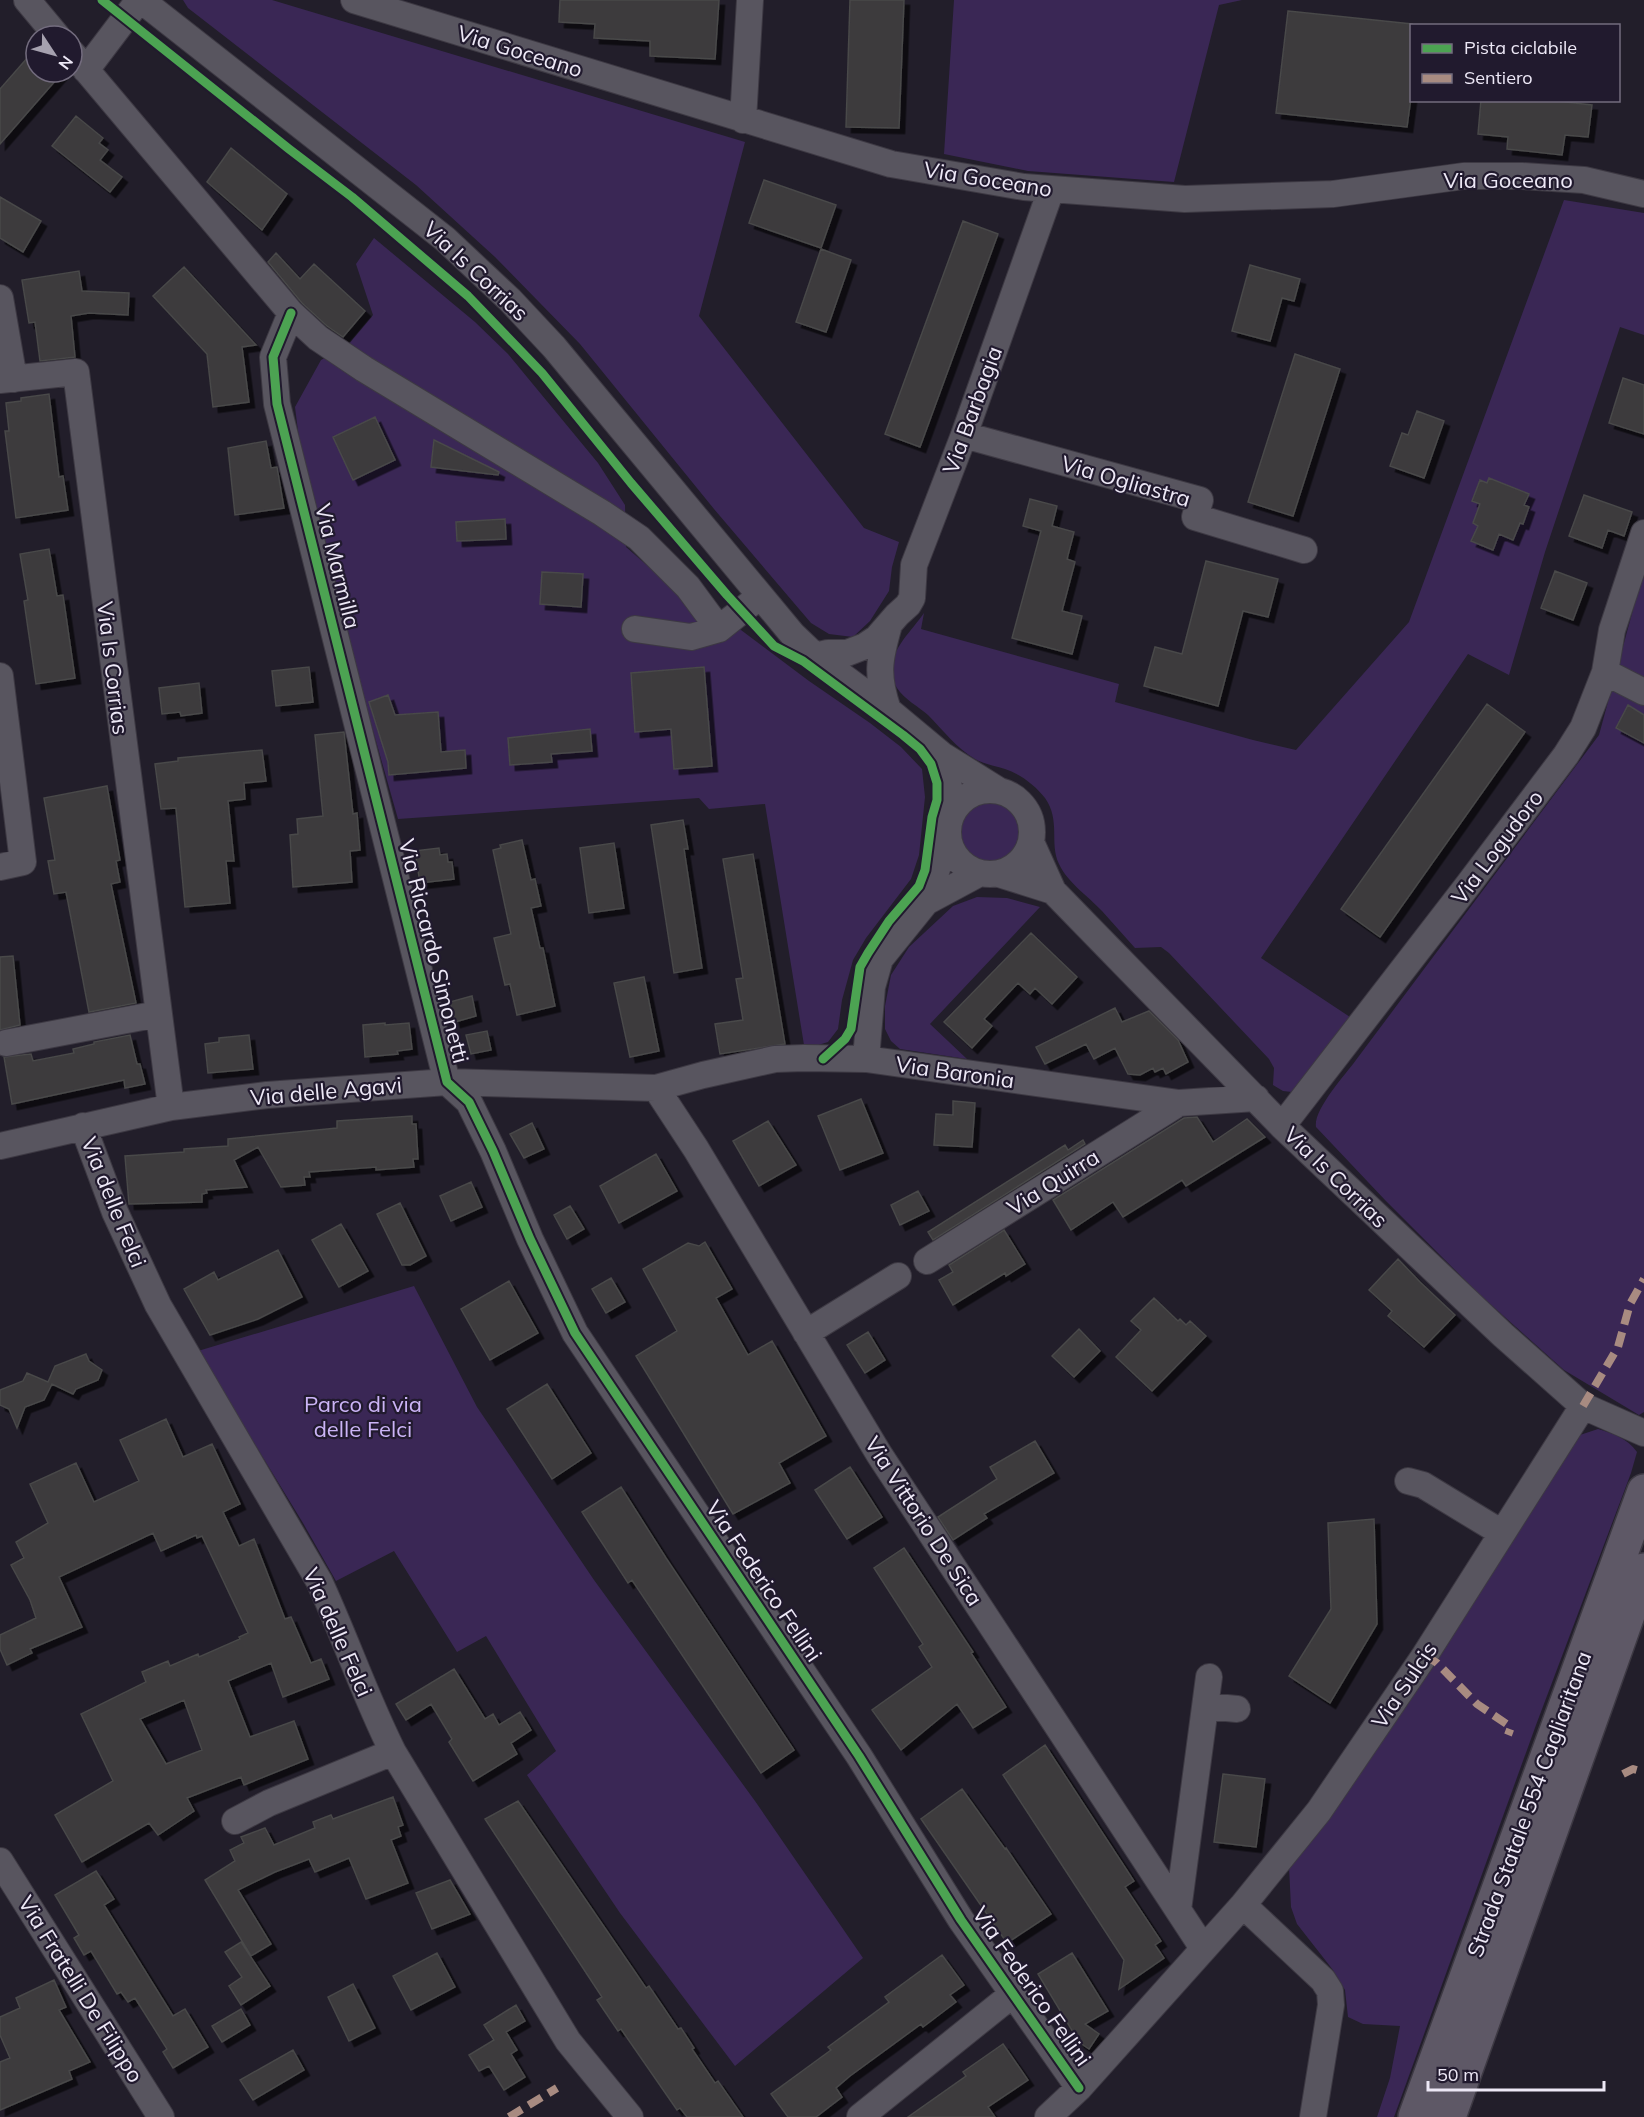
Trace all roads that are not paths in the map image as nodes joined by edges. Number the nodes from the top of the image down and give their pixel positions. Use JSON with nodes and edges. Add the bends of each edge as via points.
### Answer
{"nodes":[{"id":1,"x":27,"y":0,"type":"edge"},
{"id":2,"x":140,"y":0,"type":"edge"},
{"id":3,"x":354,"y":0,"type":"edge"},
{"id":4,"x":750,"y":0,"type":"edge"},
{"id":5,"x":47,"y":24,"type":"edge"},
{"id":6,"x":84,"y":57,"type":"edge"},
{"id":7,"x":84,"y":68,"type":"edge"},
{"id":8,"x":743,"y":120,"type":"junction"},
{"id":9,"x":1051,"y":190,"type":"junction"},
{"id":10,"x":1644,"y":194,"type":"edge"},
{"id":11,"x":0,"y":298,"type":"edge"},
{"id":12,"x":291,"y":313,"type":"junction"},
{"id":13,"x":7,"y":379,"type":"edge"},
{"id":14,"x":964,"y":435,"type":"junction"},
{"id":15,"x":1644,"y":533,"type":"edge"},
{"id":16,"x":1304,"y":550,"type":"dead end"},
{"id":17,"x":760,"y":596,"type":"junction"},
{"id":18,"x":889,"y":625,"type":"junction"},
{"id":19,"x":635,"y":629,"type":"dead end"},
{"id":20,"x":718,"y":629,"type":"junction"},
{"id":21,"x":815,"y":656,"type":"junction"},
{"id":22,"x":1605,"y":672,"type":"junction"},
{"id":23,"x":0,"y":676,"type":"edge"},
{"id":24,"x":1644,"y":692,"type":"edge"},
{"id":25,"x":888,"y":710,"type":"junction"},
{"id":26,"x":942,"y":755,"type":"junction"},
{"id":27,"x":998,"y":790,"type":"junction"},
{"id":28,"x":954,"y":810,"type":"junction"},
{"id":29,"x":384,"y":829,"type":"joint"},
{"id":30,"x":948,"y":836,"type":"junction"},
{"id":31,"x":1031,"y":842,"type":"junction"},
{"id":32,"x":11,"y":864,"type":"edge"},
{"id":33,"x":990,"y":874,"type":"junction"},
{"id":34,"x":1053,"y":891,"type":"junction"},
{"id":35,"x":926,"y":902,"type":"junction"},
{"id":36,"x":158,"y":1014,"type":"junction"},
{"id":37,"x":6,"y":1042,"type":"dead end"},
{"id":38,"x":866,"y":1059,"type":"junction"},
{"id":39,"x":447,"y":1082,"type":"junction"},
{"id":40,"x":656,"y":1088,"type":"junction"},
{"id":41,"x":1256,"y":1098,"type":"junction"},
{"id":42,"x":1179,"y":1103,"type":"junction"},
{"id":43,"x":171,"y":1107,"type":"junction"},
{"id":44,"x":84,"y":1126,"type":"junction"},
{"id":45,"x":1282,"y":1126,"type":"junction"},
{"id":46,"x":0,"y":1146,"type":"edge"},
{"id":47,"x":927,"y":1261,"type":"dead end"},
{"id":48,"x":898,"y":1276,"type":"dead end"},
{"id":49,"x":806,"y":1333,"type":"junction"},
{"id":50,"x":1583,"y":1406,"type":"junction"},
{"id":51,"x":1644,"y":1433,"type":"edge"},
{"id":52,"x":1408,"y":1481,"type":"dead end"},
{"id":53,"x":1644,"y":1491,"type":"edge"},
{"id":54,"x":1502,"y":1533,"type":"junction"},
{"id":55,"x":1644,"y":1570,"type":"edge"},
{"id":56,"x":1209,"y":1677,"type":"dead end"},
{"id":57,"x":1206,"y":1706,"type":"junction"},
{"id":58,"x":1237,"y":1709,"type":"dead end"},
{"id":59,"x":393,"y":1752,"type":"junction"},
{"id":60,"x":235,"y":1821,"type":"dead end"},
{"id":61,"x":0,"y":1861,"type":"edge"},
{"id":62,"x":1243,"y":1905,"type":"junction"},
{"id":63,"x":1179,"y":1910,"type":"junction"},
{"id":64,"x":1203,"y":1948,"type":"junction"},
{"id":65,"x":1013,"y":1994,"type":"junction"},
{"id":66,"x":1079,"y":2088,"type":"junction"},
{"id":67,"x":161,"y":2117,"type":"edge"},
{"id":68,"x":630,"y":2117,"type":"edge"},
{"id":69,"x":860,"y":2117,"type":"edge"},
{"id":70,"x":1048,"y":2117,"type":"edge"},
{"id":71,"x":1313,"y":2117,"type":"edge"},
{"id":72,"x":1415,"y":2117,"type":"edge"},
{"id":73,"x":1449,"y":2117,"type":"edge"}],
"edges":[{"from":1,"to":5,"type":"street"},
{"from":2,"to":6,"type":"street"},
{"from":2,"to":17,"type":"street","name":"Via Is Corrias","via":[[445,239],[510,300],[562,356]]},
{"from":3,"to":8,"type":"street","name":"Via Goceano"},
{"from":4,"to":8,"type":"street"},
{"from":7,"to":12,"type":"street"},
{"from":8,"to":9,"type":"street","name":"Via Goceano","via":[[891,164]]},
{"from":9,"to":10,"type":"street","name":"Via Goceano","via":[[1185,199],[1333,194],[1464,176],[1522,176],[1584,180]]},
{"from":9,"to":14,"type":"street","name":"Via Barbagia"},
{"from":11,"to":13,"type":"street","name":"Via Is Corrias"},
{"from":12,"to":20,"type":"street","via":[[318,338],[364,369],[639,538],[688,587]]},
{"from":12,"to":29,"type":"street","name":"Via Marmilla","via":[[273,357],[277,404]]},
{"from":13,"to":36,"type":"street","name":"Via Is Corrias","via":[[76,372]]},
{"from":14,"to":16,"type":"street","name":"Via Ogliastra","via":[[1200,500],[1195,517]]},
{"from":14,"to":18,"type":"street","name":"Via Barbagia","via":[[914,565],[912,598]]},
{"from":15,"to":22,"type":"street","name":"Via Logudoro","via":[[1612,630]]},
{"from":17,"to":20,"type":"street"},
{"from":17,"to":21,"type":"street","name":"Via Is Corrias"},
{"from":18,"to":21,"type":"street","name":"Via Barbagia","via":[[865,646],[847,653]]},
{"from":18,"to":25,"type":"street","via":[[881,651],[879,681]]},
{"from":19,"to":20,"type":"street","via":[[691,637]]},
{"from":21,"to":25,"type":"street","name":"Via Is Corrias"},
{"from":22,"to":24,"type":"street"},
{"from":22,"to":45,"type":"street","name":"Via Logudoro","via":[[1583,728],[1566,755]]},
{"from":23,"to":32,"type":"street"},
{"from":25,"to":26,"type":"street","name":"Via Is Corrias"},
{"from":26,"to":27,"type":"street","name":"Via Is Corrias"},
{"from":26,"to":28,"type":"street"},
{"from":27,"to":28,"type":"street","via":[[976,792]]},
{"from":27,"to":31,"type":"street","via":[[1023,806],[1031,819]]},
{"from":28,"to":30,"type":"street"},
{"from":29,"to":39,"type":"street","name":"Via Riccardo Simonetti"},
{"from":30,"to":33,"type":"street","via":[[959,861],[969,869]]},
{"from":30,"to":35,"type":"street"},
{"from":31,"to":33,"type":"street","via":[[1021,862]]},
{"from":31,"to":34,"type":"street","name":"Via Is Corrias"},
{"from":33,"to":34,"type":"street","name":"Via Is Corrias"},
{"from":33,"to":35,"type":"street"},
{"from":34,"to":41,"type":"street","name":"Via Is Corrias"},
{"from":35,"to":38,"type":"street","via":[[880,959],[872,987]]},
{"from":36,"to":37,"type":"street"},
{"from":36,"to":43,"type":"street","name":"Via Is Corrias"},
{"from":38,"to":40,"type":"street","name":"Via Baronia","via":[[775,1059]]},
{"from":38,"to":42,"type":"street","name":"Via Baronia"},
{"from":39,"to":40,"type":"street","name":"Via delle Agavi"},
{"from":39,"to":43,"type":"street","name":"Via delle Agavi","via":[[267,1095]]},
{"from":39,"to":65,"type":"street","name":"Via Federico Fellini","via":[[469,1102],[575,1333],[859,1756],[961,1920]]},
{"from":40,"to":49,"type":"street","name":"Via Vittorio De Sica"},
{"from":41,"to":42,"type":"street","name":"Via Baronia"},
{"from":41,"to":45,"type":"street","name":"Via Is Corrias"},
{"from":42,"to":47,"type":"street","name":"Via Quirra"},
{"from":43,"to":44,"type":"street","name":"Via delle Agavi"},
{"from":44,"to":46,"type":"street","name":"Via delle Agavi"},
{"from":44,"to":59,"type":"street","name":"Via delle Felci","via":[[115,1212],[158,1305],[319,1581],[371,1709]]},
{"from":45,"to":50,"type":"street","name":"Via Is Corrias"},
{"from":48,"to":49,"type":"street"},
{"from":49,"to":63,"type":"street","name":"Via Vittorio De Sica","via":[[879,1454]]},
{"from":50,"to":51,"type":"street","name":"Via Is Corrias"},
{"from":50,"to":54,"type":"street","name":"Via Sulcis"},
{"from":52,"to":54,"type":"street","via":[[1423,1485]]},
{"from":53,"to":72,"type":"highway","name":"Strada Statale 554 Cagliaritana"},
{"from":54,"to":62,"type":"street","name":"Via Sulcis","via":[[1319,1811]]},
{"from":55,"to":73,"type":"highway","name":"Strada Statale 554 Cagliaritana"},
{"from":56,"to":57,"type":"street"},
{"from":57,"to":58,"type":"street"},
{"from":57,"to":63,"type":"street"},
{"from":59,"to":60,"type":"street"},
{"from":59,"to":68,"type":"street","name":"Via delle Felci","via":[[568,2041]]},
{"from":61,"to":67,"type":"street","name":"Via Fratelli De Filippo"},
{"from":62,"to":64,"type":"street","name":"Via Sulcis"},
{"from":62,"to":71,"type":"street","via":[[1330,1991]]},
{"from":63,"to":64,"type":"street","name":"Via Vittorio De Sica"},
{"from":64,"to":66,"type":"street","name":"Via Sulcis"},
{"from":65,"to":66,"type":"street","name":"Via Federico Fellini"},
{"from":65,"to":69,"type":"street"},
{"from":66,"to":70,"type":"street","name":"Via Sulcis"}]}
